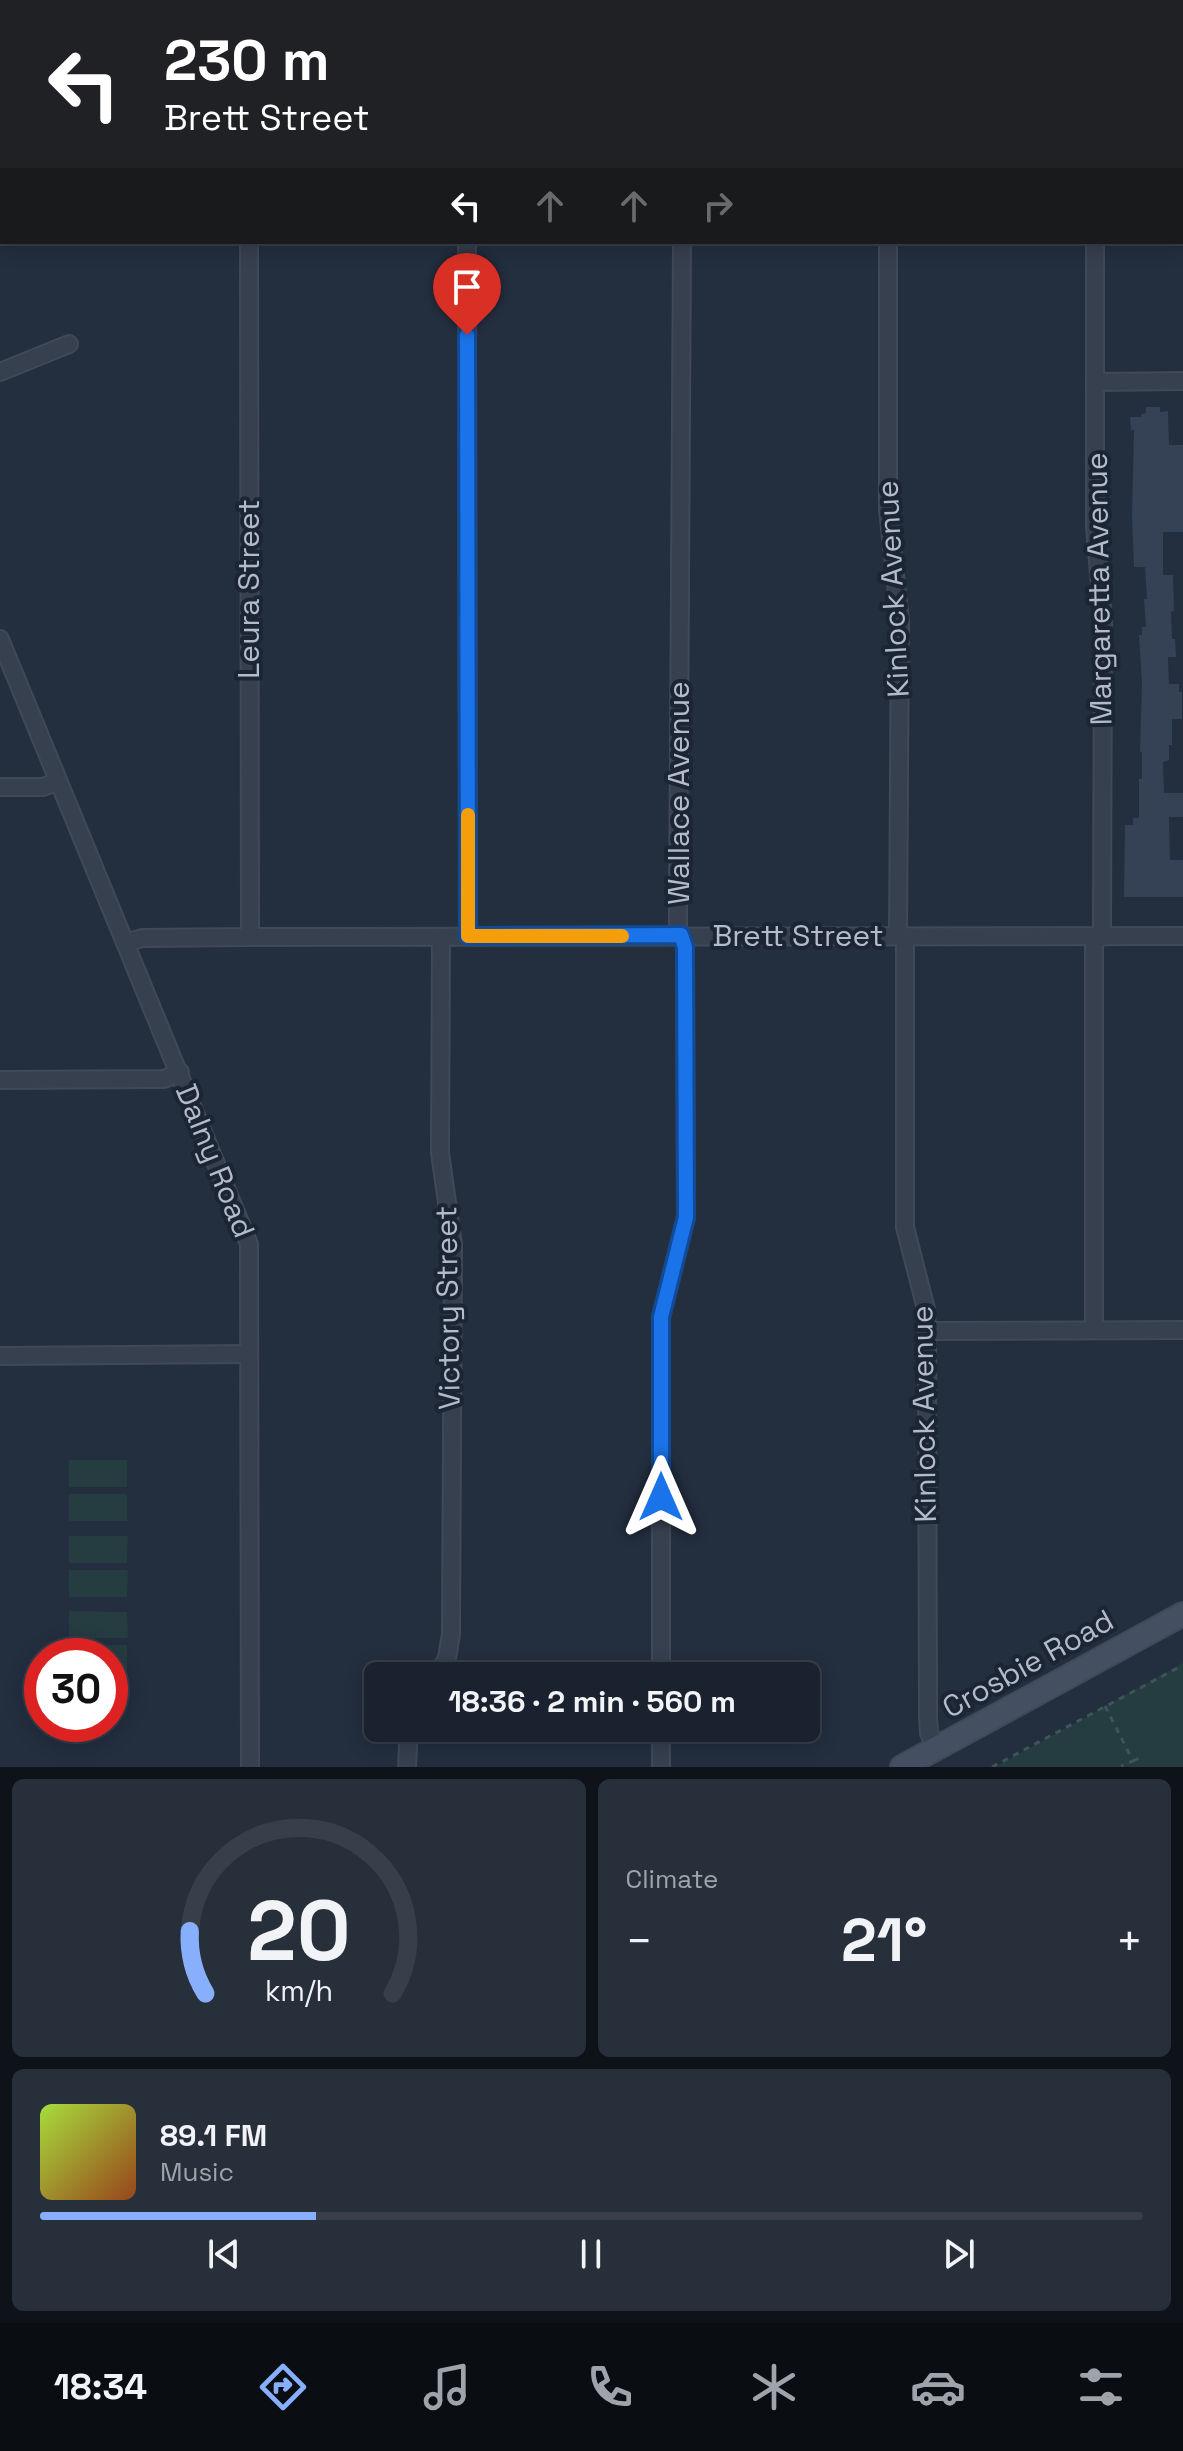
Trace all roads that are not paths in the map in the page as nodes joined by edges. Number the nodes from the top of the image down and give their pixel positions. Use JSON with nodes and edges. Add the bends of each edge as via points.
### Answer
{"nodes":[{"id":1,"x":249,"y":244,"type":"edge"},
{"id":2,"x":467,"y":244,"type":"edge"},
{"id":3,"x":682,"y":244,"type":"edge"},
{"id":4,"x":888,"y":244,"type":"edge"},
{"id":5,"x":1095,"y":244,"type":"edge"},
{"id":6,"x":69,"y":344,"type":"dead end"},
{"id":7,"x":0,"y":372,"type":"edge"},
{"id":8,"x":1183,"y":381,"type":"edge"},
{"id":9,"x":1096,"y":382,"type":"junction"},
{"id":10,"x":0,"y":639,"type":"edge"},
{"id":11,"x":58,"y":781,"type":"junction"},
{"id":12,"x":0,"y":787,"type":"edge"},
{"id":13,"x":681,"y":935,"type":"junction"},
{"id":14,"x":468,"y":936,"type":"junction"},
{"id":15,"x":1183,"y":936,"type":"edge"},
{"id":16,"x":250,"y":937,"type":"junction"},
{"id":17,"x":441,"y":937,"type":"junction"},
{"id":18,"x":902,"y":937,"type":"junction"},
{"id":19,"x":1098,"y":937,"type":"junction"},
{"id":20,"x":126,"y":943,"type":"junction"},
{"id":21,"x":180,"y":1072,"type":"junction"},
{"id":22,"x":0,"y":1080,"type":"edge"},
{"id":23,"x":1094,"y":1330,"type":"junction"},
{"id":24,"x":1183,"y":1330,"type":"edge"},
{"id":25,"x":927,"y":1331,"type":"junction"},
{"id":26,"x":249,"y":1354,"type":"junction"},
{"id":27,"x":0,"y":1356,"type":"edge"},
{"id":28,"x":1183,"y":1614,"type":"edge"},
{"id":29,"x":445,"y":1662,"type":"edge"},
{"id":30,"x":661,"y":1662,"type":"edge"},
{"id":31,"x":408,"y":1742,"type":"edge"},
{"id":32,"x":661,"y":1742,"type":"edge"},
{"id":33,"x":936,"y":1748,"type":"junction"},
{"id":34,"x":250,"y":1767,"type":"edge"},
{"id":35,"x":407,"y":1767,"type":"edge"},
{"id":36,"x":661,"y":1767,"type":"edge"},
{"id":37,"x":902,"y":1767,"type":"edge"}],
"edges":[{"from":1,"to":16,"type":"street","name":"Leura Street"},
{"from":2,"to":14,"type":"street"},
{"from":3,"to":13,"type":"street","name":"Wallace Avenue"},
{"from":4,"to":18,"type":"street","name":"Kinlock Avenue","via":[[888,510],[900,621]]},
{"from":5,"to":9,"type":"street","name":"Margaretta Avenue"},
{"from":6,"to":7,"type":"street"},
{"from":8,"to":9,"type":"street"},
{"from":9,"to":19,"type":"street","name":"Margaretta Avenue","via":[[1095,526],[1103,621]]},
{"from":10,"to":11,"type":"street","name":"Dalny Road"},
{"from":11,"to":12,"type":"street","via":[[43,787]]},
{"from":11,"to":20,"type":"street","name":"Dalny Road"},
{"from":13,"to":14,"type":"street","name":"Brett Street"},
{"from":13,"to":18,"type":"street","name":"Brett Street"},
{"from":13,"to":30,"type":"street","name":"Wallace Avenue","via":[[686,1217],[661,1317]]},
{"from":14,"to":17,"type":"street","name":"Brett Street"},
{"from":15,"to":19,"type":"street","name":"Brett Street"},
{"from":16,"to":17,"type":"street","name":"Brett Street"},
{"from":16,"to":20,"type":"street","name":"Brett Street","via":[[137,938]]},
{"from":17,"to":29,"type":"street","name":"Victory Street","via":[[440,1153],[453,1245],[451,1634]]},
{"from":18,"to":19,"type":"street","name":"Brett Street"},
{"from":18,"to":25,"type":"street","name":"Kinlock Avenue","via":[[905,1227]]},
{"from":19,"to":23,"type":"street","name":"Margaretta Avenue"},
{"from":20,"to":21,"type":"street","name":"Dalny Road"},
{"from":21,"to":22,"type":"street","via":[[164,1079]]},
{"from":21,"to":26,"type":"street","name":"Dalny Road","via":[[249,1244]]},
{"from":23,"to":24,"type":"street"},
{"from":23,"to":25,"type":"street"},
{"from":25,"to":33,"type":"street","name":"Kinlock Avenue","via":[[928,1717]]},
{"from":26,"to":27,"type":"street"},
{"from":26,"to":34,"type":"street","name":"Dalny Road"},
{"from":28,"to":33,"type":"street","name":"Crosbie Road"},
{"from":31,"to":35,"type":"street"},
{"from":32,"to":36,"type":"street"},
{"from":33,"to":37,"type":"street","name":"Crosbie Road"}]}
